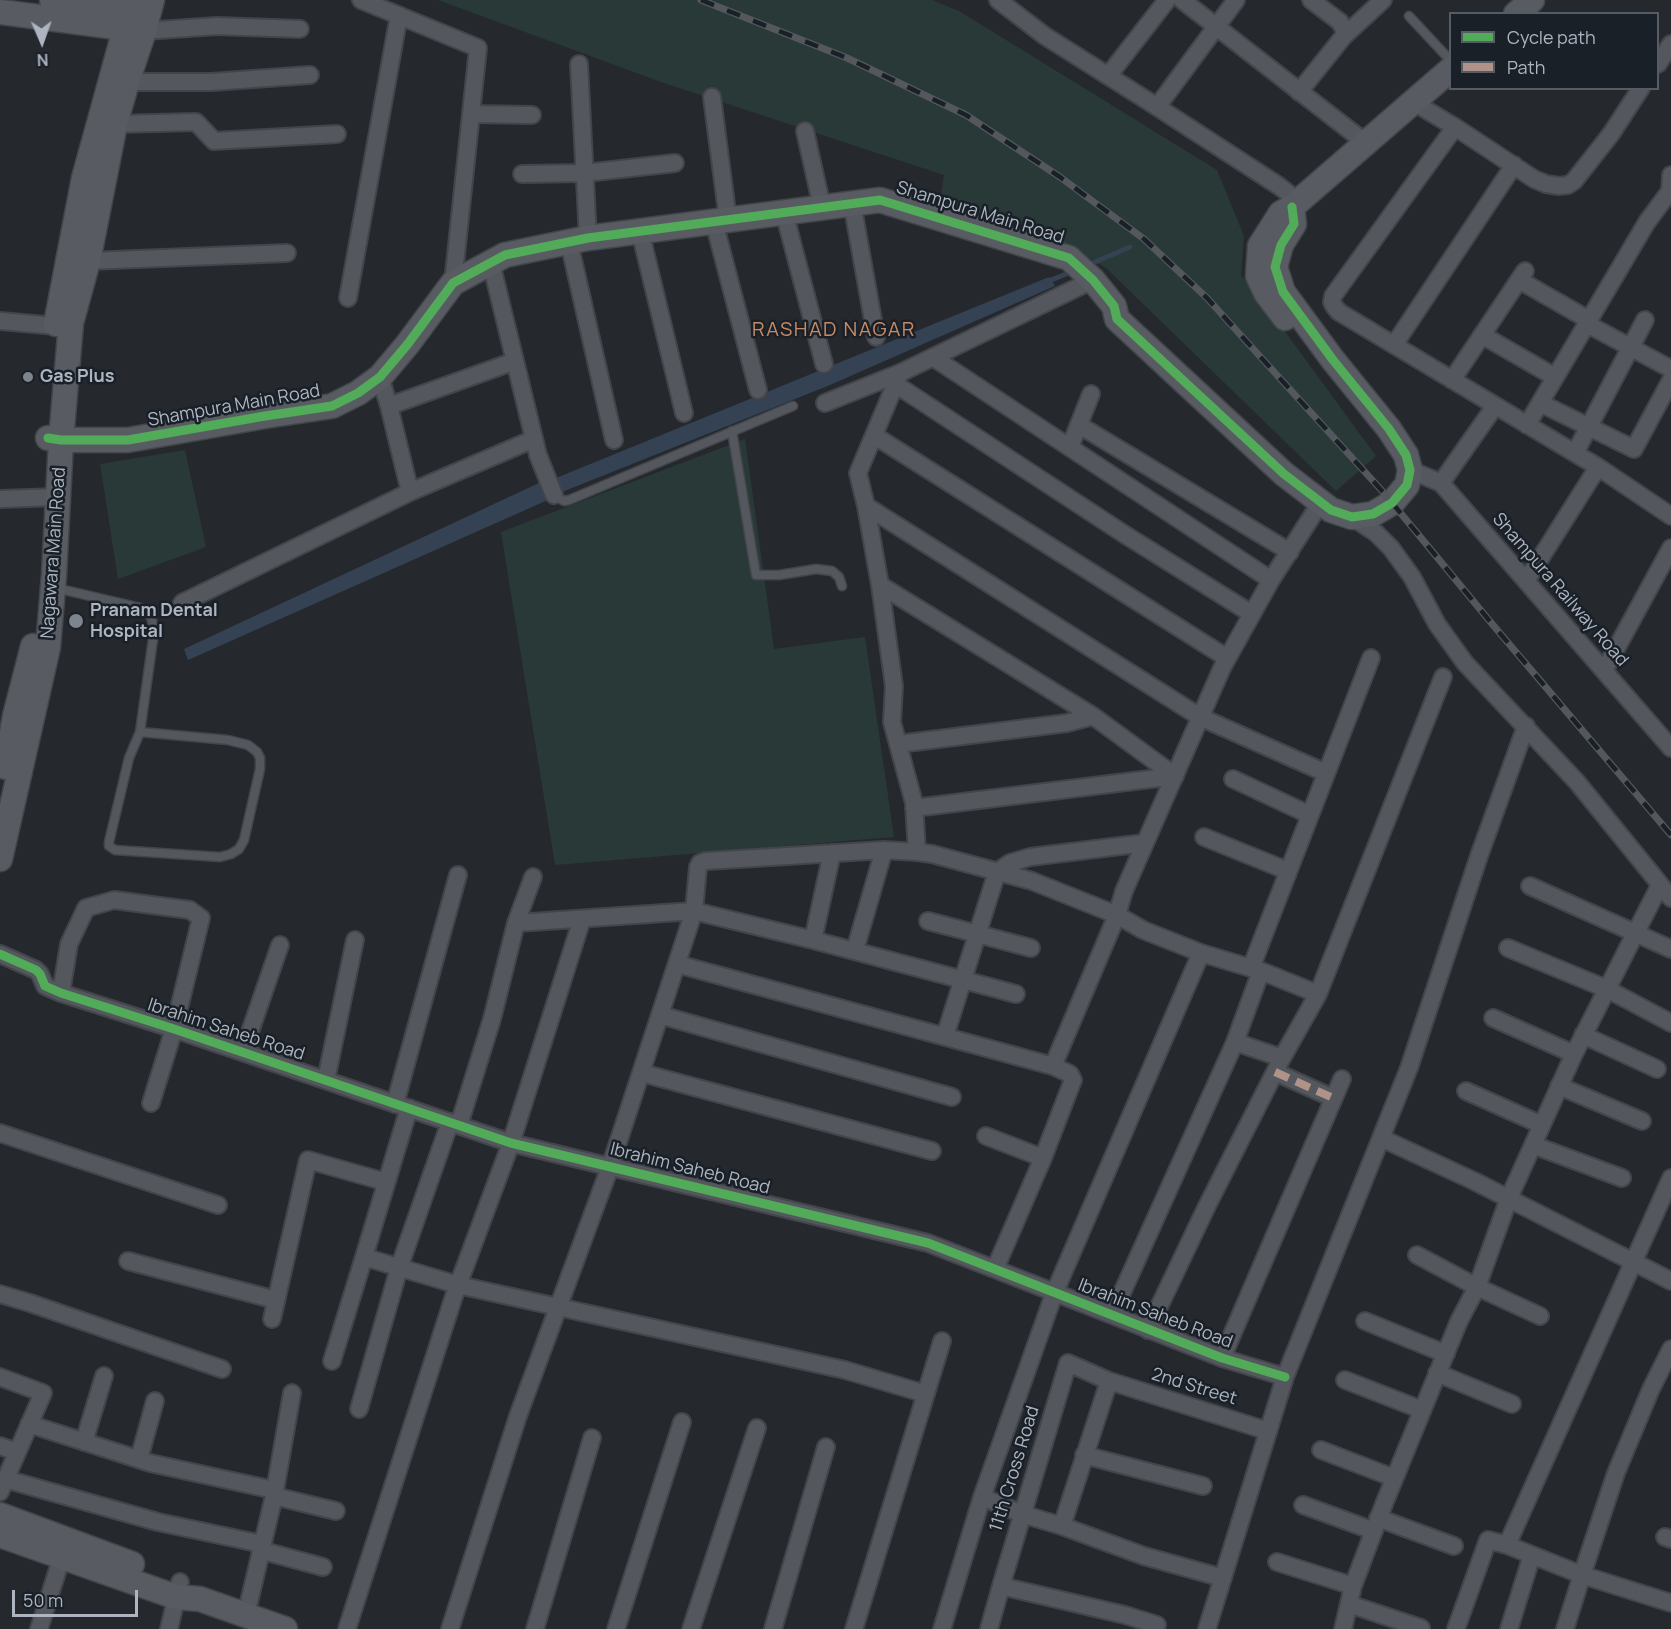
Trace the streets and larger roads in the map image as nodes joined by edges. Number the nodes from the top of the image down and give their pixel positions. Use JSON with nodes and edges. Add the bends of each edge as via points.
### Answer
{"nodes":[{"id":1,"x":52,"y":0,"type":"edge"},
{"id":2,"x":362,"y":0,"type":"edge"},
{"id":3,"x":998,"y":0,"type":"edge"},
{"id":4,"x":1167,"y":0,"type":"edge"},
{"id":5,"x":1182,"y":0,"type":"edge"},
{"id":6,"x":1236,"y":0,"type":"edge"},
{"id":7,"x":1311,"y":0,"type":"edge"},
{"id":8,"x":1383,"y":0,"type":"edge"},
{"id":9,"x":1532,"y":0,"type":"edge"},
{"id":10,"x":0,"y":12,"type":"edge"},
{"id":11,"x":1518,"y":12,"type":"edge"},
{"id":12,"x":138,"y":14,"type":"edge"},
{"id":13,"x":399,"y":15,"type":"junction"},
{"id":14,"x":1216,"y":27,"type":"junction"},
{"id":15,"x":300,"y":29,"type":"dead end"},
{"id":16,"x":1344,"y":37,"type":"junction"},
{"id":17,"x":1671,"y":44,"type":"edge"},
{"id":18,"x":1659,"y":62,"type":"edge"},
{"id":19,"x":579,"y":64,"type":"dead end"},
{"id":20,"x":1449,"y":71,"type":"edge"},
{"id":21,"x":310,"y":75,"type":"dead end"},
{"id":22,"x":1108,"y":76,"type":"junction"},
{"id":23,"x":127,"y":82,"type":"junction"},
{"id":24,"x":1640,"y":90,"type":"edge"},
{"id":25,"x":1299,"y":92,"type":"junction"},
{"id":26,"x":712,"y":97,"type":"dead end"},
{"id":27,"x":1413,"y":102,"type":"junction"},
{"id":28,"x":1157,"y":107,"type":"junction"},
{"id":29,"x":471,"y":114,"type":"junction"},
{"id":30,"x":532,"y":115,"type":"dead end"},
{"id":31,"x":115,"y":124,"type":"junction"},
{"id":32,"x":1455,"y":127,"type":"junction"},
{"id":33,"x":805,"y":131,"type":"dead end"},
{"id":34,"x":337,"y":134,"type":"dead end"},
{"id":35,"x":1366,"y":143,"type":"junction"},
{"id":36,"x":675,"y":164,"type":"dead end"},
{"id":37,"x":1514,"y":165,"type":"junction"},
{"id":38,"x":585,"y":173,"type":"junction"},
{"id":39,"x":522,"y":174,"type":"dead end"},
{"id":40,"x":1671,"y":175,"type":"edge"},
{"id":41,"x":852,"y":203,"type":"junction"},
{"id":42,"x":1295,"y":204,"type":"junction"},
{"id":43,"x":822,"y":207,"type":"junction"},
{"id":44,"x":784,"y":212,"type":"junction"},
{"id":45,"x":721,"y":221,"type":"junction"},
{"id":46,"x":640,"y":231,"type":"junction"},
{"id":47,"x":578,"y":240,"type":"junction"},
{"id":48,"x":287,"y":254,"type":"dead end"},
{"id":49,"x":88,"y":261,"type":"junction"},
{"id":50,"x":491,"y":262,"type":"junction"},
{"id":51,"x":1090,"y":277,"type":"junction"},
{"id":52,"x":453,"y":283,"type":"junction"},
{"id":53,"x":348,"y":298,"type":"dead end"},
{"id":54,"x":1114,"y":306,"type":"junction"},
{"id":55,"x":1645,"y":320,"type":"dead end"},
{"id":56,"x":0,"y":321,"type":"edge"},
{"id":57,"x":1588,"y":322,"type":"junction"},
{"id":58,"x":56,"y":326,"type":"junction"},
{"id":59,"x":1482,"y":335,"type":"junction"},
{"id":60,"x":876,"y":337,"type":"dead end"},
{"id":61,"x":1394,"y":345,"type":"junction"},
{"id":62,"x":1632,"y":347,"type":"junction"},
{"id":63,"x":934,"y":358,"type":"junction"},
{"id":64,"x":515,"y":361,"type":"junction"},
{"id":65,"x":824,"y":364,"type":"dead end"},
{"id":66,"x":1671,"y":369,"type":"edge"},
{"id":67,"x":380,"y":377,"type":"junction"},
{"id":68,"x":1555,"y":377,"type":"junction"},
{"id":69,"x":898,"y":379,"type":"junction"},
{"id":70,"x":1452,"y":380,"type":"junction"},
{"id":71,"x":1671,"y":380,"type":"edge"},
{"id":72,"x":758,"y":390,"type":"dead end"},
{"id":73,"x":1091,"y":394,"type":"dead end"},
{"id":74,"x":1540,"y":403,"type":"junction"},
{"id":75,"x":825,"y":404,"type":"dead end"},
{"id":76,"x":389,"y":406,"type":"junction"},
{"id":77,"x":1495,"y":406,"type":"junction"},
{"id":78,"x":684,"y":413,"type":"dead end"},
{"id":79,"x":1079,"y":425,"type":"junction"},
{"id":80,"x":1527,"y":425,"type":"junction"},
{"id":81,"x":1589,"y":427,"type":"junction"},
{"id":82,"x":874,"y":435,"type":"junction"},
{"id":83,"x":54,"y":439,"type":"junction"},
{"id":84,"x":534,"y":439,"type":"junction"},
{"id":85,"x":614,"y":440,"type":"dead end"},
{"id":86,"x":1070,"y":447,"type":"junction"},
{"id":87,"x":1575,"y":453,"type":"junction"},
{"id":88,"x":1598,"y":467,"type":"junction"},
{"id":89,"x":1410,"y":470,"type":"junction"},
{"id":90,"x":1441,"y":483,"type":"junction"},
{"id":91,"x":410,"y":492,"type":"junction"},
{"id":92,"x":554,"y":495,"type":"road end"},
{"id":93,"x":51,"y":497,"type":"junction"},
{"id":94,"x":0,"y":498,"type":"edge"},
{"id":95,"x":1321,"y":502,"type":"junction"},
{"id":96,"x":866,"y":506,"type":"junction"},
{"id":97,"x":1671,"y":516,"type":"edge"},
{"id":98,"x":1352,"y":517,"type":"junction"},
{"id":99,"x":1671,"y":548,"type":"edge"},
{"id":100,"x":1290,"y":552,"type":"junction"},
{"id":101,"x":1270,"y":580,"type":"junction"},
{"id":102,"x":1526,"y":581,"type":"junction"},
{"id":103,"x":880,"y":585,"type":"junction"},
{"id":104,"x":183,"y":603,"type":"dead end"},
{"id":105,"x":1252,"y":614,"type":"junction"},
{"id":106,"x":1227,"y":658,"type":"junction"},
{"id":107,"x":1371,"y":658,"type":"dead end"},
{"id":108,"x":1604,"y":671,"type":"junction"},
{"id":109,"x":1443,"y":677,"type":"dead end"},
{"id":110,"x":1093,"y":716,"type":"junction"},
{"id":111,"x":1200,"y":717,"type":"junction"},
{"id":112,"x":1526,"y":726,"type":"junction"},
{"id":113,"x":898,"y":744,"type":"junction"},
{"id":114,"x":1671,"y":748,"type":"edge"},
{"id":115,"x":1326,"y":773,"type":"junction"},
{"id":116,"x":1174,"y":776,"type":"junction"},
{"id":117,"x":1233,"y":779,"type":"dead end"},
{"id":118,"x":0,"y":799,"type":"edge"},
{"id":119,"x":914,"y":808,"type":"junction"},
{"id":120,"x":1310,"y":815,"type":"junction"},
{"id":121,"x":1204,"y":837,"type":"dead end"},
{"id":122,"x":1145,"y":843,"type":"junction"},
{"id":123,"x":884,"y":850,"type":"junction"},
{"id":124,"x":917,"y":852,"type":"junction"},
{"id":125,"x":832,"y":853,"type":"junction"},
{"id":126,"x":0,"y":859,"type":"edge"},
{"id":127,"x":1288,"y":871,"type":"junction"},
{"id":128,"x":997,"y":872,"type":"junction"},
{"id":129,"x":458,"y":875,"type":"dead end"},
{"id":130,"x":533,"y":877,"type":"dead end"},
{"id":131,"x":1530,"y":886,"type":"dead end"},
{"id":132,"x":1666,"y":891,"type":"edge"},
{"id":133,"x":694,"y":910,"type":"junction"},
{"id":134,"x":1117,"y":915,"type":"junction"},
{"id":135,"x":582,"y":919,"type":"junction"},
{"id":136,"x":928,"y":921,"type":"dead end"},
{"id":137,"x":516,"y":923,"type":"junction"},
{"id":138,"x":978,"y":934,"type":"junction"},
{"id":139,"x":1635,"y":934,"type":"junction"},
{"id":140,"x":355,"y":940,"type":"dead end"},
{"id":141,"x":813,"y":940,"type":"junction"},
{"id":142,"x":280,"y":945,"type":"dead end"},
{"id":143,"x":1031,"y":948,"type":"dead end"},
{"id":144,"x":1508,"y":948,"type":"dead end"},
{"id":145,"x":1671,"y":949,"type":"edge"},
{"id":146,"x":855,"y":950,"type":"junction"},
{"id":147,"x":1201,"y":953,"type":"junction"},
{"id":148,"x":0,"y":954,"type":"edge"},
{"id":149,"x":677,"y":964,"type":"junction"},
{"id":150,"x":1256,"y":970,"type":"junction"},
{"id":151,"x":963,"y":980,"type":"junction"},
{"id":152,"x":1607,"y":989,"type":"junction"},
{"id":153,"x":61,"y":993,"type":"junction"},
{"id":154,"x":1016,"y":994,"type":"dead end"},
{"id":155,"x":1318,"y":994,"type":"junction"},
{"id":156,"x":660,"y":1015,"type":"junction"},
{"id":157,"x":1493,"y":1018,"type":"dead end"},
{"id":158,"x":1671,"y":1023,"type":"edge"},
{"id":159,"x":174,"y":1029,"type":"junction"},
{"id":160,"x":1583,"y":1035,"type":"junction"},
{"id":161,"x":945,"y":1036,"type":"junction"},
{"id":162,"x":1235,"y":1042,"type":"junction"},
{"id":163,"x":243,"y":1052,"type":"junction"},
{"id":164,"x":1574,"y":1054,"type":"junction"},
{"id":165,"x":1278,"y":1065,"type":"junction"},
{"id":166,"x":1053,"y":1066,"type":"junction"},
{"id":167,"x":1657,"y":1070,"type":"dead end"},
{"id":168,"x":642,"y":1072,"type":"junction"},
{"id":169,"x":1342,"y":1079,"type":"dead end"},
{"id":170,"x":326,"y":1080,"type":"junction"},
{"id":171,"x":1559,"y":1086,"type":"junction"},
{"id":172,"x":1466,"y":1091,"type":"dead end"},
{"id":173,"x":952,"y":1097,"type":"dead end"},
{"id":174,"x":1334,"y":1098,"type":"junction"},
{"id":175,"x":151,"y":1103,"type":"dead end"},
{"id":176,"x":402,"y":1106,"type":"junction"},
{"id":177,"x":1642,"y":1121,"type":"dead end"},
{"id":178,"x":454,"y":1124,"type":"junction"},
{"id":179,"x":1542,"y":1125,"type":"junction"},
{"id":180,"x":0,"y":1133,"type":"edge"},
{"id":181,"x":986,"y":1136,"type":"dead end"},
{"id":182,"x":1381,"y":1138,"type":"junction"},
{"id":183,"x":511,"y":1143,"type":"junction"},
{"id":184,"x":1533,"y":1145,"type":"junction"},
{"id":185,"x":932,"y":1151,"type":"dead end"},
{"id":186,"x":1043,"y":1158,"type":"junction"},
{"id":187,"x":610,"y":1167,"type":"junction"},
{"id":188,"x":1622,"y":1178,"type":"dead end"},
{"id":189,"x":1671,"y":1178,"type":"edge"},
{"id":190,"x":386,"y":1182,"type":"junction"},
{"id":191,"x":1509,"y":1198,"type":"junction"},
{"id":192,"x":218,"y":1205,"type":"dead end"},
{"id":193,"x":1417,"y":1255,"type":"dead end"},
{"id":194,"x":364,"y":1257,"type":"junction"},
{"id":195,"x":128,"y":1261,"type":"dead end"},
{"id":196,"x":1634,"y":1262,"type":"junction"},
{"id":197,"x":399,"y":1268,"type":"junction"},
{"id":198,"x":995,"y":1269,"type":"junction"},
{"id":199,"x":1671,"y":1281,"type":"edge"},
{"id":200,"x":458,"y":1285,"type":"junction"},
{"id":201,"x":1477,"y":1287,"type":"junction"},
{"id":202,"x":0,"y":1294,"type":"edge"},
{"id":203,"x":1054,"y":1294,"type":"junction"},
{"id":204,"x":276,"y":1300,"type":"junction"},
{"id":205,"x":560,"y":1307,"type":"junction"},
{"id":206,"x":1112,"y":1314,"type":"junction"},
{"id":207,"x":1540,"y":1316,"type":"dead end"},
{"id":208,"x":272,"y":1319,"type":"dead end"},
{"id":209,"x":1365,"y":1321,"type":"dead end"},
{"id":210,"x":1148,"y":1330,"type":"junction"},
{"id":211,"x":942,"y":1341,"type":"dead end"},
{"id":212,"x":1671,"y":1349,"type":"edge"},
{"id":213,"x":1446,"y":1354,"type":"junction"},
{"id":214,"x":1222,"y":1358,"type":"junction"},
{"id":215,"x":332,"y":1361,"type":"dead end"},
{"id":216,"x":222,"y":1369,"type":"dead end"},
{"id":217,"x":1437,"y":1373,"type":"junction"},
{"id":218,"x":104,"y":1376,"type":"dead end"},
{"id":219,"x":0,"y":1377,"type":"edge"},
{"id":220,"x":1285,"y":1377,"type":"junction"},
{"id":221,"x":1345,"y":1380,"type":"dead end"},
{"id":222,"x":1109,"y":1381,"type":"junction"},
{"id":223,"x":292,"y":1392,"type":"dead end"},
{"id":224,"x":926,"y":1394,"type":"junction"},
{"id":225,"x":155,"y":1401,"type":"dead end"},
{"id":226,"x":1512,"y":1404,"type":"dead end"},
{"id":227,"x":359,"y":1409,"type":"dead end"},
{"id":228,"x":1422,"y":1410,"type":"junction"},
{"id":229,"x":682,"y":1422,"type":"dead end"},
{"id":230,"x":29,"y":1424,"type":"junction"},
{"id":231,"x":757,"y":1428,"type":"dead end"},
{"id":232,"x":1268,"y":1431,"type":"junction"},
{"id":233,"x":592,"y":1438,"type":"dead end"},
{"id":234,"x":84,"y":1442,"type":"junction"},
{"id":235,"x":0,"y":1446,"type":"edge"},
{"id":236,"x":826,"y":1447,"type":"dead end"},
{"id":237,"x":1321,"y":1449,"type":"dead end"},
{"id":238,"x":17,"y":1452,"type":"junction"},
{"id":239,"x":1084,"y":1455,"type":"junction"},
{"id":240,"x":139,"y":1459,"type":"junction"},
{"id":241,"x":1394,"y":1478,"type":"junction"},
{"id":242,"x":3,"y":1485,"type":"edge"},
{"id":243,"x":1203,"y":1486,"type":"dead end"},
{"id":244,"x":274,"y":1493,"type":"junction"},
{"id":245,"x":982,"y":1497,"type":"junction"},
{"id":246,"x":1303,"y":1504,"type":"dead end"},
{"id":247,"x":336,"y":1511,"type":"dead end"},
{"id":248,"x":1022,"y":1514,"type":"junction"},
{"id":249,"x":0,"y":1515,"type":"edge"},
{"id":250,"x":1376,"y":1524,"type":"junction"},
{"id":251,"x":1062,"y":1526,"type":"junction"},
{"id":252,"x":0,"y":1535,"type":"edge"},
{"id":253,"x":1507,"y":1545,"type":"junction"},
{"id":254,"x":1454,"y":1546,"type":"dead end"},
{"id":255,"x":261,"y":1547,"type":"junction"},
{"id":256,"x":65,"y":1549,"type":"junction"},
{"id":257,"x":1532,"y":1555,"type":"junction"},
{"id":258,"x":1277,"y":1562,"type":"dead end"},
{"id":259,"x":323,"y":1567,"type":"dead end"},
{"id":260,"x":1582,"y":1575,"type":"junction"},
{"id":261,"x":1223,"y":1578,"type":"junction"},
{"id":262,"x":1001,"y":1586,"type":"junction"},
{"id":263,"x":1353,"y":1586,"type":"junction"},
{"id":264,"x":178,"y":1590,"type":"junction"},
{"id":265,"x":1671,"y":1603,"type":"edge"},
{"id":266,"x":1350,"y":1604,"type":"junction"},
{"id":267,"x":246,"y":1615,"type":"junction"},
{"id":268,"x":1156,"y":1625,"type":"dead end"},
{"id":269,"x":280,"y":1628,"type":"edge"},
{"id":270,"x":1421,"y":1628,"type":"edge"},
{"id":271,"x":39,"y":1629,"type":"edge"},
{"id":272,"x":169,"y":1629,"type":"edge"},
{"id":273,"x":347,"y":1629,"type":"edge"},
{"id":274,"x":450,"y":1629,"type":"edge"},
{"id":275,"x":535,"y":1629,"type":"edge"},
{"id":276,"x":616,"y":1629,"type":"edge"},
{"id":277,"x":691,"y":1629,"type":"edge"},
{"id":278,"x":773,"y":1629,"type":"edge"},
{"id":279,"x":854,"y":1629,"type":"edge"},
{"id":280,"x":942,"y":1629,"type":"edge"},
{"id":281,"x":989,"y":1629,"type":"edge"},
{"id":282,"x":1207,"y":1629,"type":"edge"},
{"id":283,"x":1342,"y":1629,"type":"edge"},
{"id":284,"x":1456,"y":1629,"type":"edge"},
{"id":285,"x":1509,"y":1629,"type":"edge"},
{"id":286,"x":1565,"y":1629,"type":"edge"}],
"edges":[{"from":1,"to":12,"type":"street"},
{"from":2,"to":13,"type":"street"},
{"from":3,"to":22,"type":"street"},
{"from":4,"to":22,"type":"street"},
{"from":5,"to":14,"type":"street"},
{"from":6,"to":14,"type":"street"},
{"from":7,"to":16,"type":"street","via":[[1340,22]]},
{"from":8,"to":16,"type":"street"},
{"from":9,"to":11,"type":"street"},
{"from":10,"to":12,"type":"street"},
{"from":12,"to":15,"type":"street","via":[[217,26]]},
{"from":12,"to":23,"type":"street","name":"Nagawara Main Road"},
{"from":12,"to":58,"type":"street","via":[[84,178]]},
{"from":13,"to":29,"type":"street","via":[[478,48]]},
{"from":13,"to":53,"type":"street"},
{"from":14,"to":25,"type":"street"},
{"from":14,"to":28,"type":"street"},
{"from":16,"to":25,"type":"street"},
{"from":17,"to":18,"type":"street"},
{"from":19,"to":38,"type":"street"},
{"from":20,"to":27,"type":"street","name":"Shampura Main Road"},
{"from":21,"to":23,"type":"street","via":[[211,82]]},
{"from":22,"to":28,"type":"street"},
{"from":23,"to":31,"type":"street","name":"Nagawara Main Road"},
{"from":24,"to":37,"type":"street","via":[[1611,134],[1568,185],[1546,184]]},
{"from":25,"to":35,"type":"street"},
{"from":26,"to":45,"type":"street"},
{"from":27,"to":32,"type":"street"},
{"from":27,"to":35,"type":"street","name":"Shampura Main Road"},
{"from":28,"to":42,"type":"street","via":[[1279,186]]},
{"from":29,"to":30,"type":"street"},
{"from":29,"to":52,"type":"street"},
{"from":31,"to":34,"type":"street","via":[[196,122],[214,141]]},
{"from":31,"to":49,"type":"street","name":"Nagawara Main Road"},
{"from":32,"to":37,"type":"street"},
{"from":32,"to":61,"type":"street","via":[[1333,296],[1332,302],[1339,312]]},
{"from":33,"to":43,"type":"street"},
{"from":35,"to":42,"type":"street","name":"Shampura Main Road"},
{"from":36,"to":38,"type":"street"},
{"from":37,"to":61,"type":"street"},
{"from":38,"to":39,"type":"street"},
{"from":38,"to":47,"type":"street"},
{"from":40,"to":57,"type":"street","via":[[1670,191],[1647,222]]},
{"from":41,"to":43,"type":"street","name":"Shampura Main Road"},
{"from":41,"to":51,"type":"street","name":"Shampura Main Road","via":[[880,200],[1069,258]]},
{"from":41,"to":60,"type":"street"},
{"from":42,"to":54,"type":"street","name":"Shampura Main Road","via":[[1281,213],[1260,246],[1258,276],[1266,293],[1397,466],[1396,478],[1384,493],[1358,504],[1341,502],[1130,312]]},
{"from":42,"to":89,"type":"street","via":[[1294,224],[1281,245],[1275,267],[1283,291],[1389,429],[1406,455]]},
{"from":43,"to":44,"type":"street","name":"Shampura Main Road"},
{"from":44,"to":45,"type":"street","name":"Shampura Main Road"},
{"from":44,"to":65,"type":"street"},
{"from":45,"to":46,"type":"street","name":"Shampura Main Road"},
{"from":45,"to":72,"type":"street"},
{"from":46,"to":47,"type":"street","name":"Shampura Main Road"},
{"from":46,"to":78,"type":"street"},
{"from":47,"to":50,"type":"street","name":"Shampura Main Road","via":[[505,255]]},
{"from":47,"to":85,"type":"street"},
{"from":48,"to":49,"type":"street"},
{"from":49,"to":83,"type":"street","name":"Nagawara Main Road","via":[[72,323]]},
{"from":50,"to":52,"type":"street","name":"Shampura Main Road"},
{"from":50,"to":64,"type":"street"},
{"from":51,"to":54,"type":"street","name":"Shampura Main Road"},
{"from":51,"to":63,"type":"street"},
{"from":52,"to":67,"type":"street","name":"Shampura Main Road"},
{"from":54,"to":95,"type":"street","name":"Shampura Main Road","via":[[1117,319],[1284,474]]},
{"from":55,"to":62,"type":"street"},
{"from":56,"to":58,"type":"street"},
{"from":57,"to":59,"type":"street","via":[[1526,278]]},
{"from":57,"to":62,"type":"street"},
{"from":57,"to":68,"type":"street"},
{"from":58,"to":83,"type":"street"},
{"from":59,"to":68,"type":"street"},
{"from":59,"to":70,"type":"street"},
{"from":61,"to":70,"type":"street"},
{"from":62,"to":66,"type":"street"},
{"from":62,"to":81,"type":"street"},
{"from":63,"to":69,"type":"street"},
{"from":63,"to":86,"type":"street"},
{"from":64,"to":76,"type":"street"},
{"from":64,"to":84,"type":"street"},
{"from":67,"to":76,"type":"street"},
{"from":67,"to":83,"type":"street","name":"Shampura Main Road","via":[[332,406],[128,440]]},
{"from":68,"to":74,"type":"street"},
{"from":69,"to":75,"type":"street"},
{"from":69,"to":82,"type":"street"},
{"from":69,"to":105,"type":"street","via":[[1124,534]]},
{"from":70,"to":77,"type":"street"},
{"from":71,"to":81,"type":"street","via":[[1640,453]]},
{"from":73,"to":79,"type":"street"},
{"from":74,"to":80,"type":"street"},
{"from":74,"to":81,"type":"street"},
{"from":76,"to":91,"type":"street"},
{"from":77,"to":80,"type":"street"},
{"from":77,"to":90,"type":"street"},
{"from":79,"to":86,"type":"street"},
{"from":79,"to":100,"type":"street"},
{"from":80,"to":87,"type":"street"},
{"from":81,"to":87,"type":"street"},
{"from":82,"to":96,"type":"street","via":[[858,473]]},
{"from":82,"to":106,"type":"street"},
{"from":83,"to":93,"type":"street","name":"Nagawara Main Road"},
{"from":84,"to":91,"type":"street"},
{"from":84,"to":92,"type":"street"},
{"from":86,"to":101,"type":"street"},
{"from":87,"to":88,"type":"street"},
{"from":88,"to":97,"type":"street"},
{"from":88,"to":102,"type":"street"},
{"from":89,"to":90,"type":"street","name":"Shampura Railway Road"},
{"from":89,"to":98,"type":"street","via":[[1407,485],[1392,503],[1373,514]]},
{"from":90,"to":102,"type":"street","name":"Shampura Railway Road"},
{"from":91,"to":104,"type":"street"},
{"from":93,"to":94,"type":"street"},
{"from":93,"to":118,"type":"street","via":[[33,645]]},
{"from":93,"to":126,"type":"street","name":"Nagawara Main Road","via":[[53,587],[48,647]]},
{"from":95,"to":98,"type":"street","name":"Shampura Main Road"},
{"from":95,"to":100,"type":"street"},
{"from":96,"to":103,"type":"street"},
{"from":96,"to":111,"type":"street"},
{"from":98,"to":112,"type":"street","via":[[1391,548],[1465,663]]},
{"from":99,"to":108,"type":"street"},
{"from":100,"to":101,"type":"street"},
{"from":101,"to":105,"type":"street"},
{"from":102,"to":108,"type":"street","name":"Shampura Railway Road"},
{"from":103,"to":110,"type":"street"},
{"from":103,"to":113,"type":"street","via":[[894,686],[892,722]]},
{"from":105,"to":106,"type":"street"},
{"from":106,"to":111,"type":"street"},
{"from":107,"to":115,"type":"street"},
{"from":108,"to":114,"type":"street","name":"Shampura Railway Road"},
{"from":109,"to":155,"type":"street"},
{"from":110,"to":113,"type":"street","via":[[1067,723]]},
{"from":110,"to":116,"type":"street"},
{"from":111,"to":115,"type":"street"},
{"from":111,"to":116,"type":"street"},
{"from":112,"to":132,"type":"street"},
{"from":112,"to":182,"type":"street","via":[[1409,1068]]},
{"from":113,"to":119,"type":"street"},
{"from":115,"to":120,"type":"street"},
{"from":116,"to":119,"type":"street"},
{"from":116,"to":122,"type":"street"},
{"from":117,"to":120,"type":"street"},
{"from":119,"to":124,"type":"street"},
{"from":120,"to":127,"type":"street"},
{"from":121,"to":127,"type":"street"},
{"from":122,"to":128,"type":"street","via":[[1030,857]]},
{"from":122,"to":134,"type":"street"},
{"from":123,"to":124,"type":"street"},
{"from":123,"to":125,"type":"street"},
{"from":123,"to":146,"type":"street"},
{"from":124,"to":128,"type":"street"},
{"from":125,"to":133,"type":"street","via":[[700,863]]},
{"from":125,"to":141,"type":"street"},
{"from":127,"to":150,"type":"street"},
{"from":128,"to":134,"type":"street","via":[[1032,881]]},
{"from":128,"to":138,"type":"street"},
{"from":129,"to":176,"type":"street"},
{"from":130,"to":137,"type":"street"},
{"from":131,"to":139,"type":"street"},
{"from":132,"to":139,"type":"street"},
{"from":133,"to":135,"type":"street"},
{"from":133,"to":141,"type":"street"},
{"from":133,"to":149,"type":"street"},
{"from":134,"to":147,"type":"street"},
{"from":134,"to":166,"type":"street"},
{"from":135,"to":137,"type":"street"},
{"from":135,"to":183,"type":"street"},
{"from":136,"to":138,"type":"street"},
{"from":137,"to":178,"type":"street","via":[[492,1019]]},
{"from":138,"to":143,"type":"street"},
{"from":138,"to":151,"type":"street"},
{"from":139,"to":145,"type":"street"},
{"from":139,"to":152,"type":"street"},
{"from":140,"to":170,"type":"street"},
{"from":141,"to":146,"type":"street"},
{"from":142,"to":163,"type":"street"},
{"from":144,"to":152,"type":"street"},
{"from":146,"to":151,"type":"street"},
{"from":147,"to":150,"type":"street"},
{"from":147,"to":203,"type":"street"},
{"from":148,"to":153,"type":"street","via":[[36,970],[45,986]]},
{"from":149,"to":156,"type":"street"},
{"from":149,"to":161,"type":"street"},
{"from":150,"to":155,"type":"street"},
{"from":150,"to":162,"type":"street"},
{"from":151,"to":154,"type":"street"},
{"from":151,"to":161,"type":"street"},
{"from":152,"to":158,"type":"street"},
{"from":152,"to":160,"type":"street"},
{"from":153,"to":159,"type":"street","name":"Ibrahim Saheb Road"},
{"from":153,"to":159,"type":"street","via":[[69,944],[86,908],[114,900],[190,910],[201,918]]},
{"from":155,"to":165,"type":"street"},
{"from":156,"to":168,"type":"street"},
{"from":156,"to":173,"type":"street"},
{"from":157,"to":164,"type":"street"},
{"from":159,"to":163,"type":"street","name":"Ibrahim Saheb Road"},
{"from":159,"to":175,"type":"street"},
{"from":160,"to":164,"type":"street"},
{"from":160,"to":167,"type":"street"},
{"from":161,"to":166,"type":"street"},
{"from":162,"to":165,"type":"street"},
{"from":162,"to":206,"type":"street"},
{"from":163,"to":170,"type":"street","name":"Ibrahim Saheb Road"},
{"from":164,"to":171,"type":"street"},
{"from":165,"to":174,"type":"street"},
{"from":165,"to":210,"type":"street"},
{"from":166,"to":186,"type":"street","via":[[1070,1074],[1073,1080]]},
{"from":168,"to":185,"type":"street"},
{"from":168,"to":187,"type":"street"},
{"from":169,"to":174,"type":"street"},
{"from":170,"to":176,"type":"street","name":"Ibrahim Saheb Road"},
{"from":171,"to":177,"type":"street"},
{"from":171,"to":179,"type":"street"},
{"from":172,"to":179,"type":"street"},
{"from":174,"to":214,"type":"street"},
{"from":176,"to":178,"type":"street","name":"Ibrahim Saheb Road"},
{"from":176,"to":190,"type":"street"},
{"from":178,"to":183,"type":"street","name":"Ibrahim Saheb Road"},
{"from":178,"to":197,"type":"street"},
{"from":179,"to":184,"type":"street"},
{"from":180,"to":192,"type":"street"},
{"from":181,"to":186,"type":"street"},
{"from":182,"to":191,"type":"street"},
{"from":182,"to":220,"type":"street"},
{"from":183,"to":187,"type":"street","name":"Ibrahim Saheb Road"},
{"from":183,"to":200,"type":"street"},
{"from":184,"to":188,"type":"street"},
{"from":184,"to":191,"type":"street"},
{"from":186,"to":198,"type":"street"},
{"from":187,"to":198,"type":"street","name":"Ibrahim Saheb Road","via":[[928,1243]]},
{"from":187,"to":205,"type":"street"},
{"from":189,"to":196,"type":"street"},
{"from":190,"to":194,"type":"street"},
{"from":190,"to":204,"type":"street","via":[[308,1160]]},
{"from":191,"to":196,"type":"street"},
{"from":191,"to":201,"type":"street"},
{"from":193,"to":201,"type":"street"},
{"from":194,"to":197,"type":"street"},
{"from":194,"to":215,"type":"street"},
{"from":195,"to":204,"type":"street"},
{"from":196,"to":199,"type":"street"},
{"from":196,"to":253,"type":"street"},
{"from":197,"to":200,"type":"street"},
{"from":197,"to":227,"type":"street"},
{"from":198,"to":203,"type":"street","name":"Ibrahim Saheb Road"},
{"from":200,"to":205,"type":"street"},
{"from":200,"to":273,"type":"street"},
{"from":201,"to":207,"type":"street"},
{"from":201,"to":213,"type":"street"},
{"from":202,"to":216,"type":"street"},
{"from":203,"to":206,"type":"street","name":"Ibrahim Saheb Road"},
{"from":203,"to":245,"type":"street"},
{"from":204,"to":208,"type":"street"},
{"from":205,"to":224,"type":"street","via":[[845,1370]]},
{"from":205,"to":274,"type":"street","via":[[518,1416]]},
{"from":206,"to":210,"type":"street","name":"Ibrahim Saheb Road"},
{"from":209,"to":213,"type":"street"},
{"from":210,"to":214,"type":"street","name":"Ibrahim Saheb Road"},
{"from":211,"to":224,"type":"street"},
{"from":212,"to":260,"type":"street","via":[[1616,1473]]},
{"from":213,"to":217,"type":"street"},
{"from":214,"to":220,"type":"street","name":"Ibrahim Saheb Road"},
{"from":217,"to":226,"type":"street"},
{"from":217,"to":228,"type":"street"},
{"from":218,"to":234,"type":"street"},
{"from":219,"to":230,"type":"street","via":[[43,1393]]},
{"from":220,"to":232,"type":"street"},
{"from":221,"to":228,"type":"street"},
{"from":222,"to":232,"type":"street","name":"2nd Street"},
{"from":222,"to":239,"type":"street"},
{"from":222,"to":248,"type":"street","name":"11th Cross Road","via":[[1068,1364]]},
{"from":223,"to":244,"type":"street"},
{"from":224,"to":279,"type":"street"},
{"from":225,"to":240,"type":"street"},
{"from":228,"to":241,"type":"street"},
{"from":229,"to":276,"type":"street"},
{"from":230,"to":234,"type":"street"},
{"from":230,"to":238,"type":"street"},
{"from":231,"to":277,"type":"street"},
{"from":232,"to":261,"type":"street"},
{"from":233,"to":275,"type":"street"},
{"from":234,"to":240,"type":"street"},
{"from":235,"to":238,"type":"street"},
{"from":236,"to":278,"type":"street"},
{"from":237,"to":241,"type":"street"},
{"from":238,"to":242,"type":"street"},
{"from":239,"to":243,"type":"street"},
{"from":239,"to":251,"type":"street"},
{"from":240,"to":244,"type":"street"},
{"from":241,"to":250,"type":"street"},
{"from":242,"to":255,"type":"street"},
{"from":244,"to":247,"type":"street"},
{"from":244,"to":255,"type":"street"},
{"from":245,"to":248,"type":"street"},
{"from":245,"to":280,"type":"street"},
{"from":246,"to":250,"type":"street"},
{"from":248,"to":251,"type":"street"},
{"from":248,"to":262,"type":"street","name":"11th Cross Road"},
{"from":249,"to":256,"type":"street"},
{"from":250,"to":254,"type":"street"},
{"from":250,"to":263,"type":"street"},
{"from":251,"to":261,"type":"street","via":[[1144,1556]]},
{"from":252,"to":256,"type":"street"},
{"from":253,"to":257,"type":"street"},
{"from":253,"to":284,"type":"street","via":[[1488,1540]]},
{"from":255,"to":259,"type":"street"},
{"from":255,"to":267,"type":"street"},
{"from":256,"to":264,"type":"street"},
{"from":256,"to":271,"type":"street"},
{"from":257,"to":260,"type":"street"},
{"from":257,"to":285,"type":"street"},
{"from":258,"to":263,"type":"street"},
{"from":260,"to":265,"type":"street"},
{"from":260,"to":286,"type":"street"},
{"from":261,"to":282,"type":"street"},
{"from":262,"to":268,"type":"street"},
{"from":262,"to":281,"type":"street","name":"11th Cross Road"},
{"from":263,"to":266,"type":"street"},
{"from":264,"to":267,"type":"street"},
{"from":264,"to":272,"type":"street"},
{"from":266,"to":270,"type":"street"},
{"from":266,"to":283,"type":"street"},
{"from":267,"to":269,"type":"street"}]}
